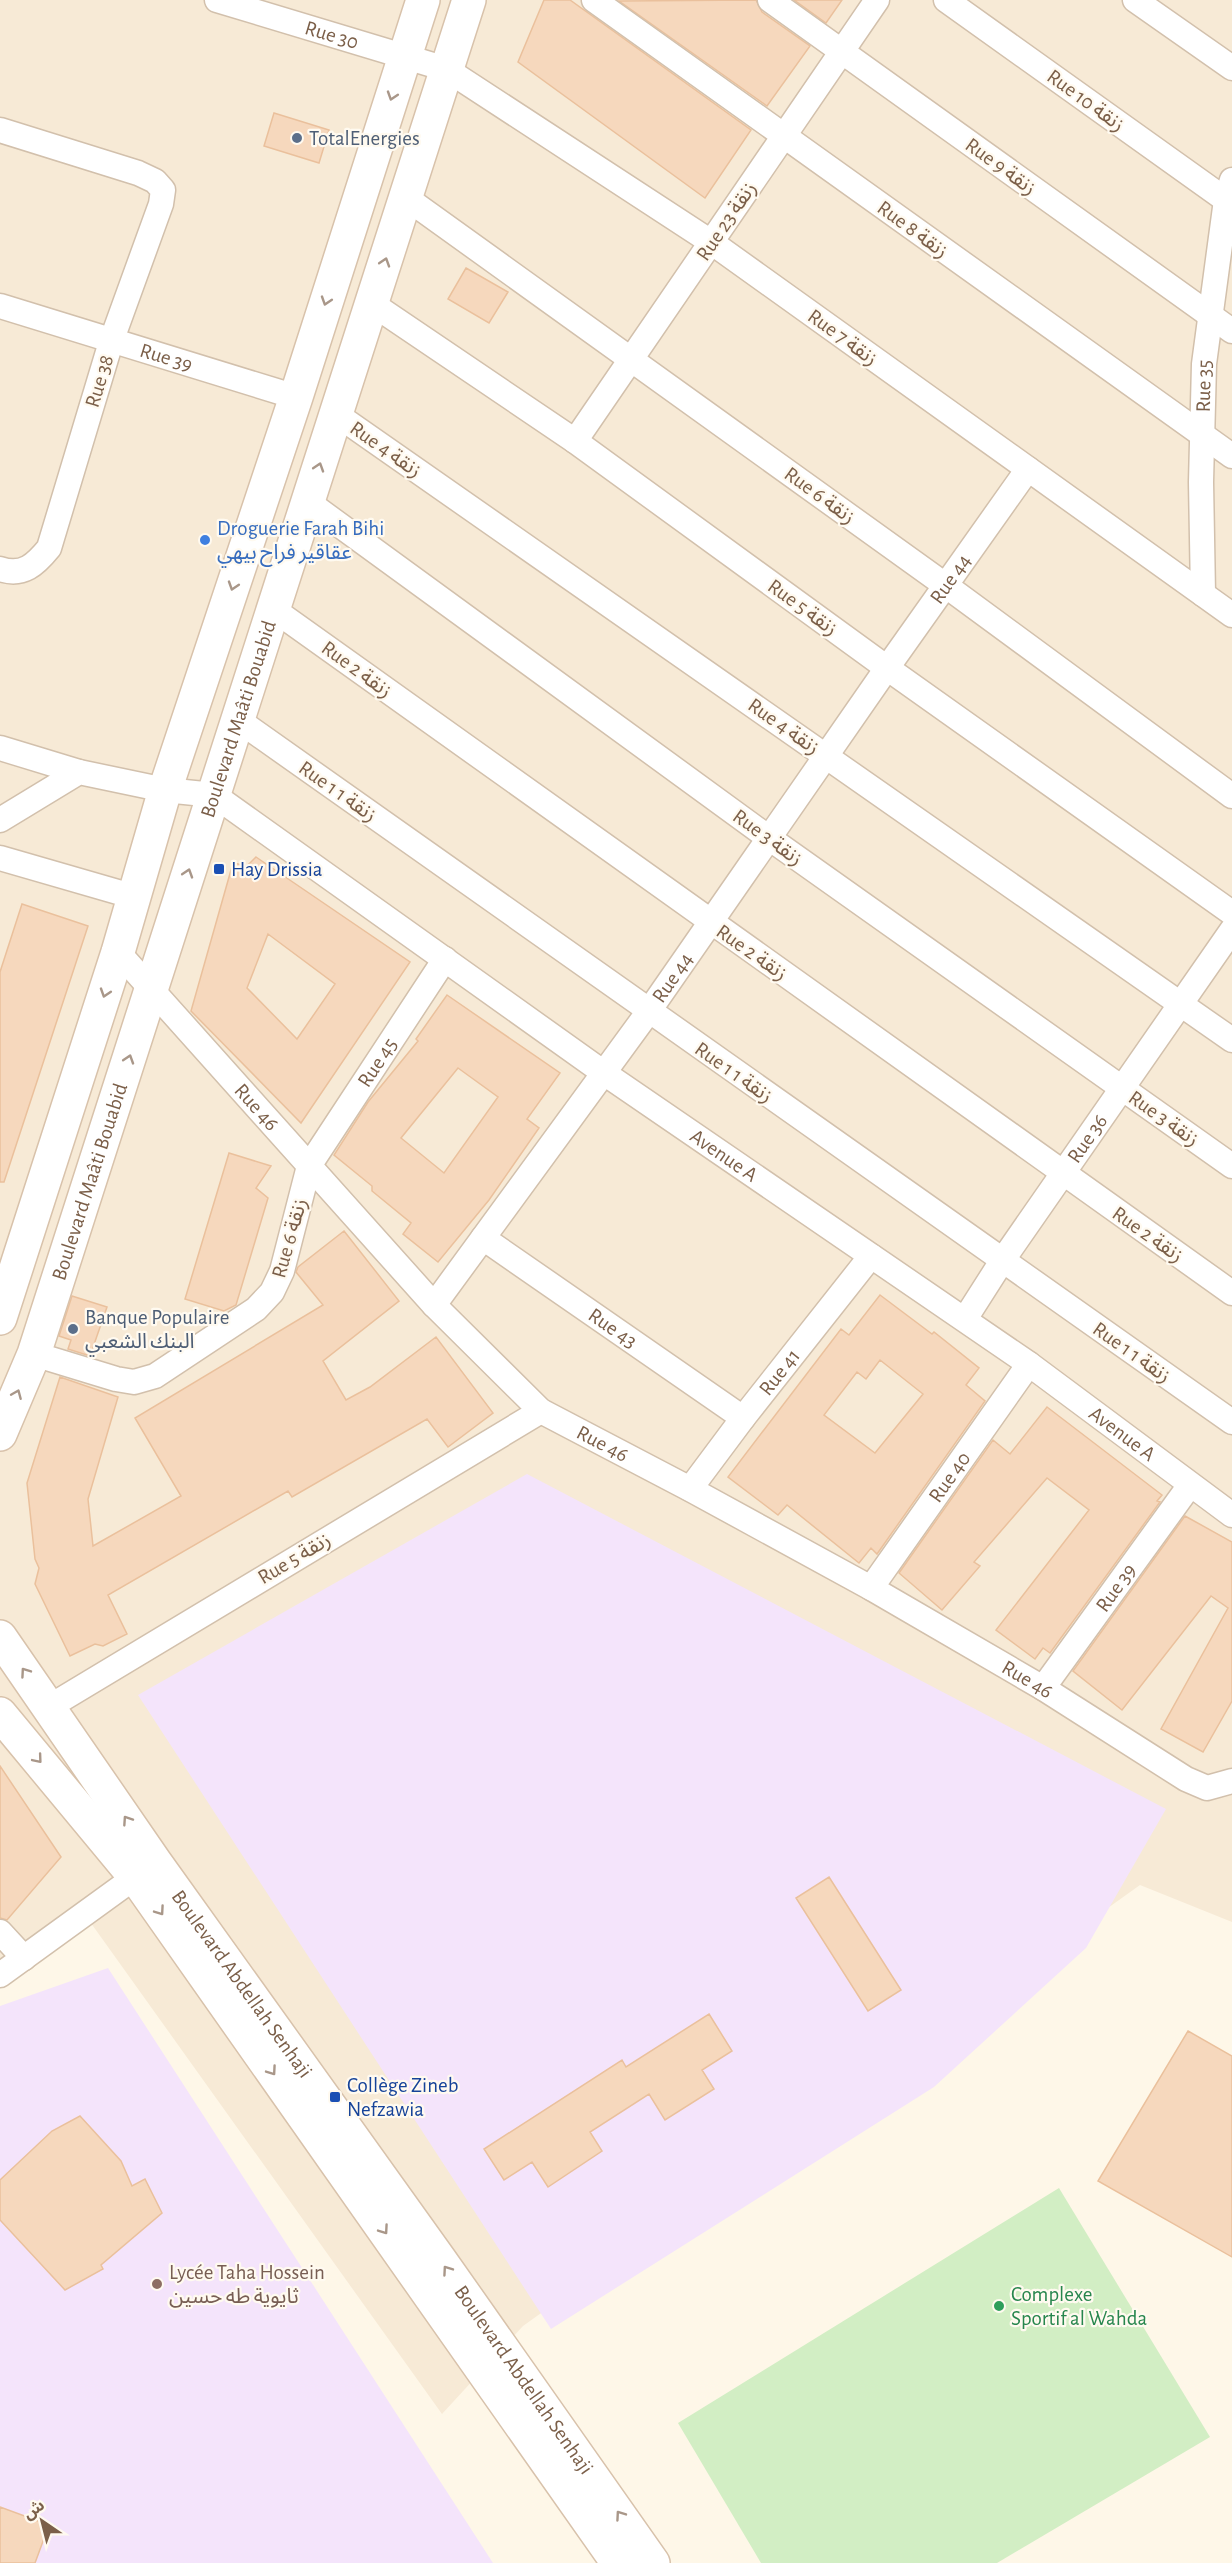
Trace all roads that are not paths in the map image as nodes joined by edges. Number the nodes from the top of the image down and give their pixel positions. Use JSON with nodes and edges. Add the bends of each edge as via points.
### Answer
{"nodes":[{"id":1,"x":217,"y":0,"type":"edge"},
{"id":2,"x":423,"y":0,"type":"edge"},
{"id":3,"x":469,"y":0,"type":"edge"},
{"id":4,"x":594,"y":0,"type":"edge"},
{"id":5,"x":770,"y":0,"type":"edge"},
{"id":6,"x":877,"y":0,"type":"edge"},
{"id":7,"x":946,"y":0,"type":"edge"},
{"id":8,"x":1135,"y":0,"type":"edge"},
{"id":9,"x":842,"y":52,"type":"junction"},
{"id":10,"x":405,"y":57,"type":"junction"},
{"id":11,"x":1232,"y":68,"type":"edge"},
{"id":12,"x":447,"y":69,"type":"junction"},
{"id":13,"x":0,"y":130,"type":"edge"},
{"id":14,"x":784,"y":136,"type":"junction"},
{"id":15,"x":1230,"y":187,"type":"edge"},
{"id":16,"x":405,"y":197,"type":"junction"},
{"id":17,"x":711,"y":242,"type":"junction"},
{"id":18,"x":371,"y":303,"type":"junction"},
{"id":19,"x":1,"y":310,"type":"edge"},
{"id":20,"x":1210,"y":316,"type":"junction"},
{"id":21,"x":1232,"y":331,"type":"edge"},
{"id":22,"x":111,"y":342,"type":"junction"},
{"id":23,"x":632,"y":359,"type":"junction"},
{"id":24,"x":296,"y":397,"type":"junction"},
{"id":25,"x":336,"y":414,"type":"junction"},
{"id":26,"x":1202,"y":435,"type":"junction"},
{"id":27,"x":575,"y":441,"type":"junction"},
{"id":28,"x":1232,"y":456,"type":"edge"},
{"id":29,"x":1028,"y":469,"type":"junction"},
{"id":30,"x":308,"y":502,"type":"junction"},
{"id":31,"x":0,"y":569,"type":"edge"},
{"id":32,"x":945,"y":585,"type":"junction"},
{"id":33,"x":1203,"y":594,"type":"junction"},
{"id":34,"x":273,"y":609,"type":"junction"},
{"id":35,"x":1232,"y":615,"type":"edge"},
{"id":36,"x":887,"y":668,"type":"junction"},
{"id":37,"x":238,"y":720,"type":"junction"},
{"id":38,"x":0,"y":748,"type":"edge"},
{"id":39,"x":826,"y":756,"type":"junction"},
{"id":40,"x":79,"y":772,"type":"junction"},
{"id":41,"x":165,"y":790,"type":"junction"},
{"id":42,"x":214,"y":795,"type":"junction"},
{"id":43,"x":1232,"y":796,"type":"edge"},
{"id":44,"x":0,"y":820,"type":"edge"},
{"id":45,"x":769,"y":838,"type":"junction"},
{"id":46,"x":0,"y":858,"type":"edge"},
{"id":47,"x":135,"y":897,"type":"junction"},
{"id":48,"x":1232,"y":913,"type":"edge"},
{"id":49,"x":711,"y":923,"type":"junction"},
{"id":50,"x":1232,"y":930,"type":"edge"},
{"id":51,"x":118,"y":952,"type":"junction"},
{"id":52,"x":445,"y":959,"type":"junction"},
{"id":53,"x":151,"y":989,"type":"junction"},
{"id":54,"x":1180,"y":1004,"type":"junction"},
{"id":55,"x":649,"y":1011,"type":"junction"},
{"id":56,"x":1232,"y":1040,"type":"edge"},
{"id":57,"x":604,"y":1073,"type":"junction"},
{"id":58,"x":1122,"y":1089,"type":"junction"},
{"id":59,"x":309,"y":1166,"type":"junction"},
{"id":60,"x":1232,"y":1166,"type":"edge"},
{"id":61,"x":1062,"y":1173,"type":"junction"},
{"id":62,"x":483,"y":1238,"type":"junction"},
{"id":63,"x":871,"y":1256,"type":"junction"},
{"id":64,"x":1002,"y":1261,"type":"junction"},
{"id":65,"x":1232,"y":1293,"type":"edge"},
{"id":66,"x":434,"y":1305,"type":"junction"},
{"id":67,"x":0,"y":1318,"type":"edge"},
{"id":68,"x":965,"y":1319,"type":"junction"},
{"id":69,"x":34,"y":1354,"type":"junction"},
{"id":70,"x":1029,"y":1364,"type":"junction"},
{"id":71,"x":541,"y":1412,"type":"junction"},
{"id":72,"x":743,"y":1418,"type":"junction"},
{"id":73,"x":1232,"y":1422,"type":"edge"},
{"id":74,"x":0,"y":1434,"type":"edge"},
{"id":75,"x":1190,"y":1485,"type":"junction"},
{"id":76,"x":690,"y":1489,"type":"junction"},
{"id":77,"x":1232,"y":1515,"type":"edge"},
{"id":78,"x":871,"y":1588,"type":"junction"},
{"id":79,"x":0,"y":1637,"type":"edge"},
{"id":80,"x":1043,"y":1688,"type":"junction"},
{"id":81,"x":49,"y":1707,"type":"junction"},
{"id":82,"x":0,"y":1714,"type":"edge"},
{"id":83,"x":1232,"y":1781,"type":"edge"},
{"id":84,"x":146,"y":1870,"type":"junction"},
{"id":85,"x":0,"y":1932,"type":"edge"},
{"id":86,"x":24,"y":1958,"type":"junction"},
{"id":87,"x":0,"y":1975,"type":"edge"},
{"id":88,"x":618,"y":2563,"type":"edge"},
{"id":89,"x":653,"y":2563,"type":"edge"}],
"edges":[{"from":1,"to":10,"type":"street","name":"Rue 30"},
{"from":2,"to":10,"type":"street","name":"Boulevard Maâti Bouabid"},
{"from":3,"to":12,"type":"street","name":"Boulevard Maâti Bouabid"},
{"from":4,"to":14,"type":"street","name":"Rue 8 زنقة"},
{"from":5,"to":9,"type":"street","name":"Rue 9 زنقة"},
{"from":6,"to":9,"type":"street","name":"Rue 23 زنقة"},
{"from":7,"to":15,"type":"street","name":"Rue 10 زنقة"},
{"from":8,"to":11,"type":"street"},
{"from":9,"to":14,"type":"street","name":"Rue 23 زنقة"},
{"from":9,"to":20,"type":"street","name":"Rue 9 زنقة"},
{"from":10,"to":12,"type":"street","name":"Rue 30"},
{"from":10,"to":24,"type":"street","name":"Boulevard Maâti Bouabid","one_way":true},
{"from":12,"to":16,"type":"street","name":"Boulevard Maâti Bouabid"},
{"from":12,"to":17,"type":"street","name":"Rue 7 زنقة"},
{"from":13,"to":22,"type":"street","name":"Rue 38","via":[[138,173],[163,190]]},
{"from":14,"to":17,"type":"street","name":"Rue 23 زنقة"},
{"from":14,"to":26,"type":"street","name":"Rue 8 زنقة"},
{"from":15,"to":20,"type":"street","name":"Rue 35"},
{"from":18,"to":16,"type":"street","name":"Boulevard Maâti Bouabid","one_way":true},
{"from":16,"to":23,"type":"street","name":"Rue 6 زنقة"},
{"from":17,"to":23,"type":"street","name":"Rue 23 زنقة"},
{"from":17,"to":29,"type":"street","name":"Rue 7 زنقة"},
{"from":18,"to":25,"type":"street","name":"Boulevard Maâti Bouabid"},
{"from":18,"to":27,"type":"street","name":"Rue 5 زنقة"},
{"from":19,"to":22,"type":"street","name":"Rue 39"},
{"from":20,"to":21,"type":"street","name":"Rue 9 زنقة"},
{"from":20,"to":26,"type":"street","name":"Rue 35"},
{"from":22,"to":24,"type":"street","name":"Rue 39"},
{"from":22,"to":31,"type":"street","name":"Rue 38","via":[[49,548],[24,571]]},
{"from":23,"to":27,"type":"street","name":"Rue 23 زنقة"},
{"from":23,"to":32,"type":"street","name":"Rue 6 زنقة"},
{"from":24,"to":41,"type":"street","name":"Boulevard Maâti Bouabid","one_way":true},
{"from":30,"to":25,"type":"street","name":"Boulevard Maâti Bouabid","one_way":true},
{"from":25,"to":39,"type":"street","name":"Rue 4 زنقة"},
{"from":26,"to":28,"type":"street","name":"Rue 8 زنقة"},
{"from":26,"to":33,"type":"street","name":"Rue 35"},
{"from":27,"to":36,"type":"street","name":"Rue 5 زنقة"},
{"from":29,"to":32,"type":"street","name":"Rue 44"},
{"from":29,"to":33,"type":"street","name":"Rue 7 زنقة"},
{"from":30,"to":34,"type":"street","name":"Boulevard Maâti Bouabid"},
{"from":30,"to":45,"type":"street","name":"Rue 3 زنقة"},
{"from":32,"to":36,"type":"street","name":"Rue 44"},
{"from":32,"to":43,"type":"street","name":"Rue 6 زنقة"},
{"from":33,"to":35,"type":"street","name":"Rue 7 زنقة"},
{"from":34,"to":37,"type":"street","name":"Boulevard Maâti Bouabid"},
{"from":34,"to":49,"type":"street","name":"Rue 2 زنقة"},
{"from":36,"to":39,"type":"street","name":"Rue 44"},
{"from":36,"to":48,"type":"street","name":"Rue 5 زنقة"},
{"from":37,"to":42,"type":"street","name":"Boulevard Maâti Bouabid"},
{"from":37,"to":55,"type":"street","name":"Rue 1 زنقة 1"},
{"from":38,"to":40,"type":"street"},
{"from":39,"to":45,"type":"street","name":"Rue 44"},
{"from":39,"to":54,"type":"street","name":"Rue 4 زنقة"},
{"from":40,"to":41,"type":"street"},
{"from":40,"to":44,"type":"street"},
{"from":41,"to":42,"type":"street"},
{"from":41,"to":47,"type":"street","name":"Boulevard Maâti Bouabid"},
{"from":42,"to":52,"type":"street","name":"Avenue A"},
{"from":53,"to":42,"type":"street","name":"Boulevard Maâti Bouabid","one_way":true},
{"from":45,"to":49,"type":"street","name":"Rue 44"},
{"from":45,"to":58,"type":"street","name":"Rue 3 زنقة"},
{"from":46,"to":47,"type":"street"},
{"from":47,"to":51,"type":"street","name":"Boulevard Maâti Bouabid"},
{"from":49,"to":55,"type":"street","name":"Rue 44"},
{"from":49,"to":61,"type":"street","name":"Rue 2 زنقة"},
{"from":50,"to":54,"type":"street","name":"Rue 36"},
{"from":51,"to":53,"type":"street","name":"Rue 46"},
{"from":51,"to":67,"type":"street","name":"Boulevard Maâti Bouabid","one_way":true},
{"from":52,"to":57,"type":"street","name":"Avenue A"},
{"from":52,"to":59,"type":"street","name":"Rue 45"},
{"from":53,"to":59,"type":"street","name":"Rue 46"},
{"from":69,"to":53,"type":"street","name":"Boulevard Maâti Bouabid","one_way":true},
{"from":54,"to":56,"type":"street","name":"Rue 4 زنقة"},
{"from":54,"to":58,"type":"street","name":"Rue 36"},
{"from":55,"to":57,"type":"street","name":"Rue 44"},
{"from":55,"to":64,"type":"street","name":"Rue 1 زنقة 1"},
{"from":57,"to":62,"type":"street","name":"Rue 44"},
{"from":57,"to":63,"type":"street","name":"Avenue A"},
{"from":58,"to":60,"type":"street","name":"Rue 3 زنقة"},
{"from":58,"to":61,"type":"street","name":"Rue 36"},
{"from":59,"to":66,"type":"street","name":"Rue 46"},
{"from":59,"to":69,"type":"street","name":"Rue 6 زنقة","via":[[282,1271],[272,1292],[256,1309],[155,1376],[134,1382]]},
{"from":61,"to":64,"type":"street","name":"Rue 36"},
{"from":61,"to":65,"type":"street","name":"Rue 2 زنقة"},
{"from":62,"to":66,"type":"street","name":"Rue 44"},
{"from":62,"to":72,"type":"street","name":"Rue 43"},
{"from":63,"to":68,"type":"street","name":"Avenue A"},
{"from":63,"to":72,"type":"street","name":"Rue 41"},
{"from":64,"to":68,"type":"street","name":"Rue 36"},
{"from":64,"to":73,"type":"street","name":"Rue 1 زنقة 1"},
{"from":66,"to":71,"type":"street","name":"Rue 46"},
{"from":68,"to":70,"type":"street","name":"Avenue A"},
{"from":74,"to":69,"type":"street","name":"Boulevard Maâti Bouabid","one_way":true},
{"from":70,"to":75,"type":"street","name":"Avenue A"},
{"from":70,"to":78,"type":"street","name":"Rue 40"},
{"from":71,"to":76,"type":"street","name":"Rue 46"},
{"from":71,"to":81,"type":"street","name":"Rue 5 زنقة"},
{"from":72,"to":76,"type":"street","name":"Rue 41"},
{"from":75,"to":77,"type":"street","name":"Avenue A"},
{"from":75,"to":80,"type":"street","name":"Rue 39"},
{"from":76,"to":78,"type":"street","name":"Rue 46"},
{"from":78,"to":80,"type":"street","name":"Rue 46"},
{"from":81,"to":79,"type":"street","name":"Boulevard Abdellah Senhaji","one_way":true},
{"from":80,"to":83,"type":"street","name":"Rue 46","via":[[1186,1779],[1207,1788]]},
{"from":84,"to":81,"type":"street","name":"Boulevard Abdellah Senhaji","one_way":true},
{"from":82,"to":84,"type":"street","name":"Boulevard Abdellah Senhaji","one_way":true},
{"from":84,"to":86,"type":"street"},
{"from":84,"to":88,"type":"street","name":"Boulevard Abdellah Senhaji","one_way":true},
{"from":89,"to":84,"type":"street","name":"Boulevard Abdellah Senhaji","one_way":true,"via":[[440,2260]]},
{"from":85,"to":86,"type":"street"},
{"from":86,"to":87,"type":"street"}]}
